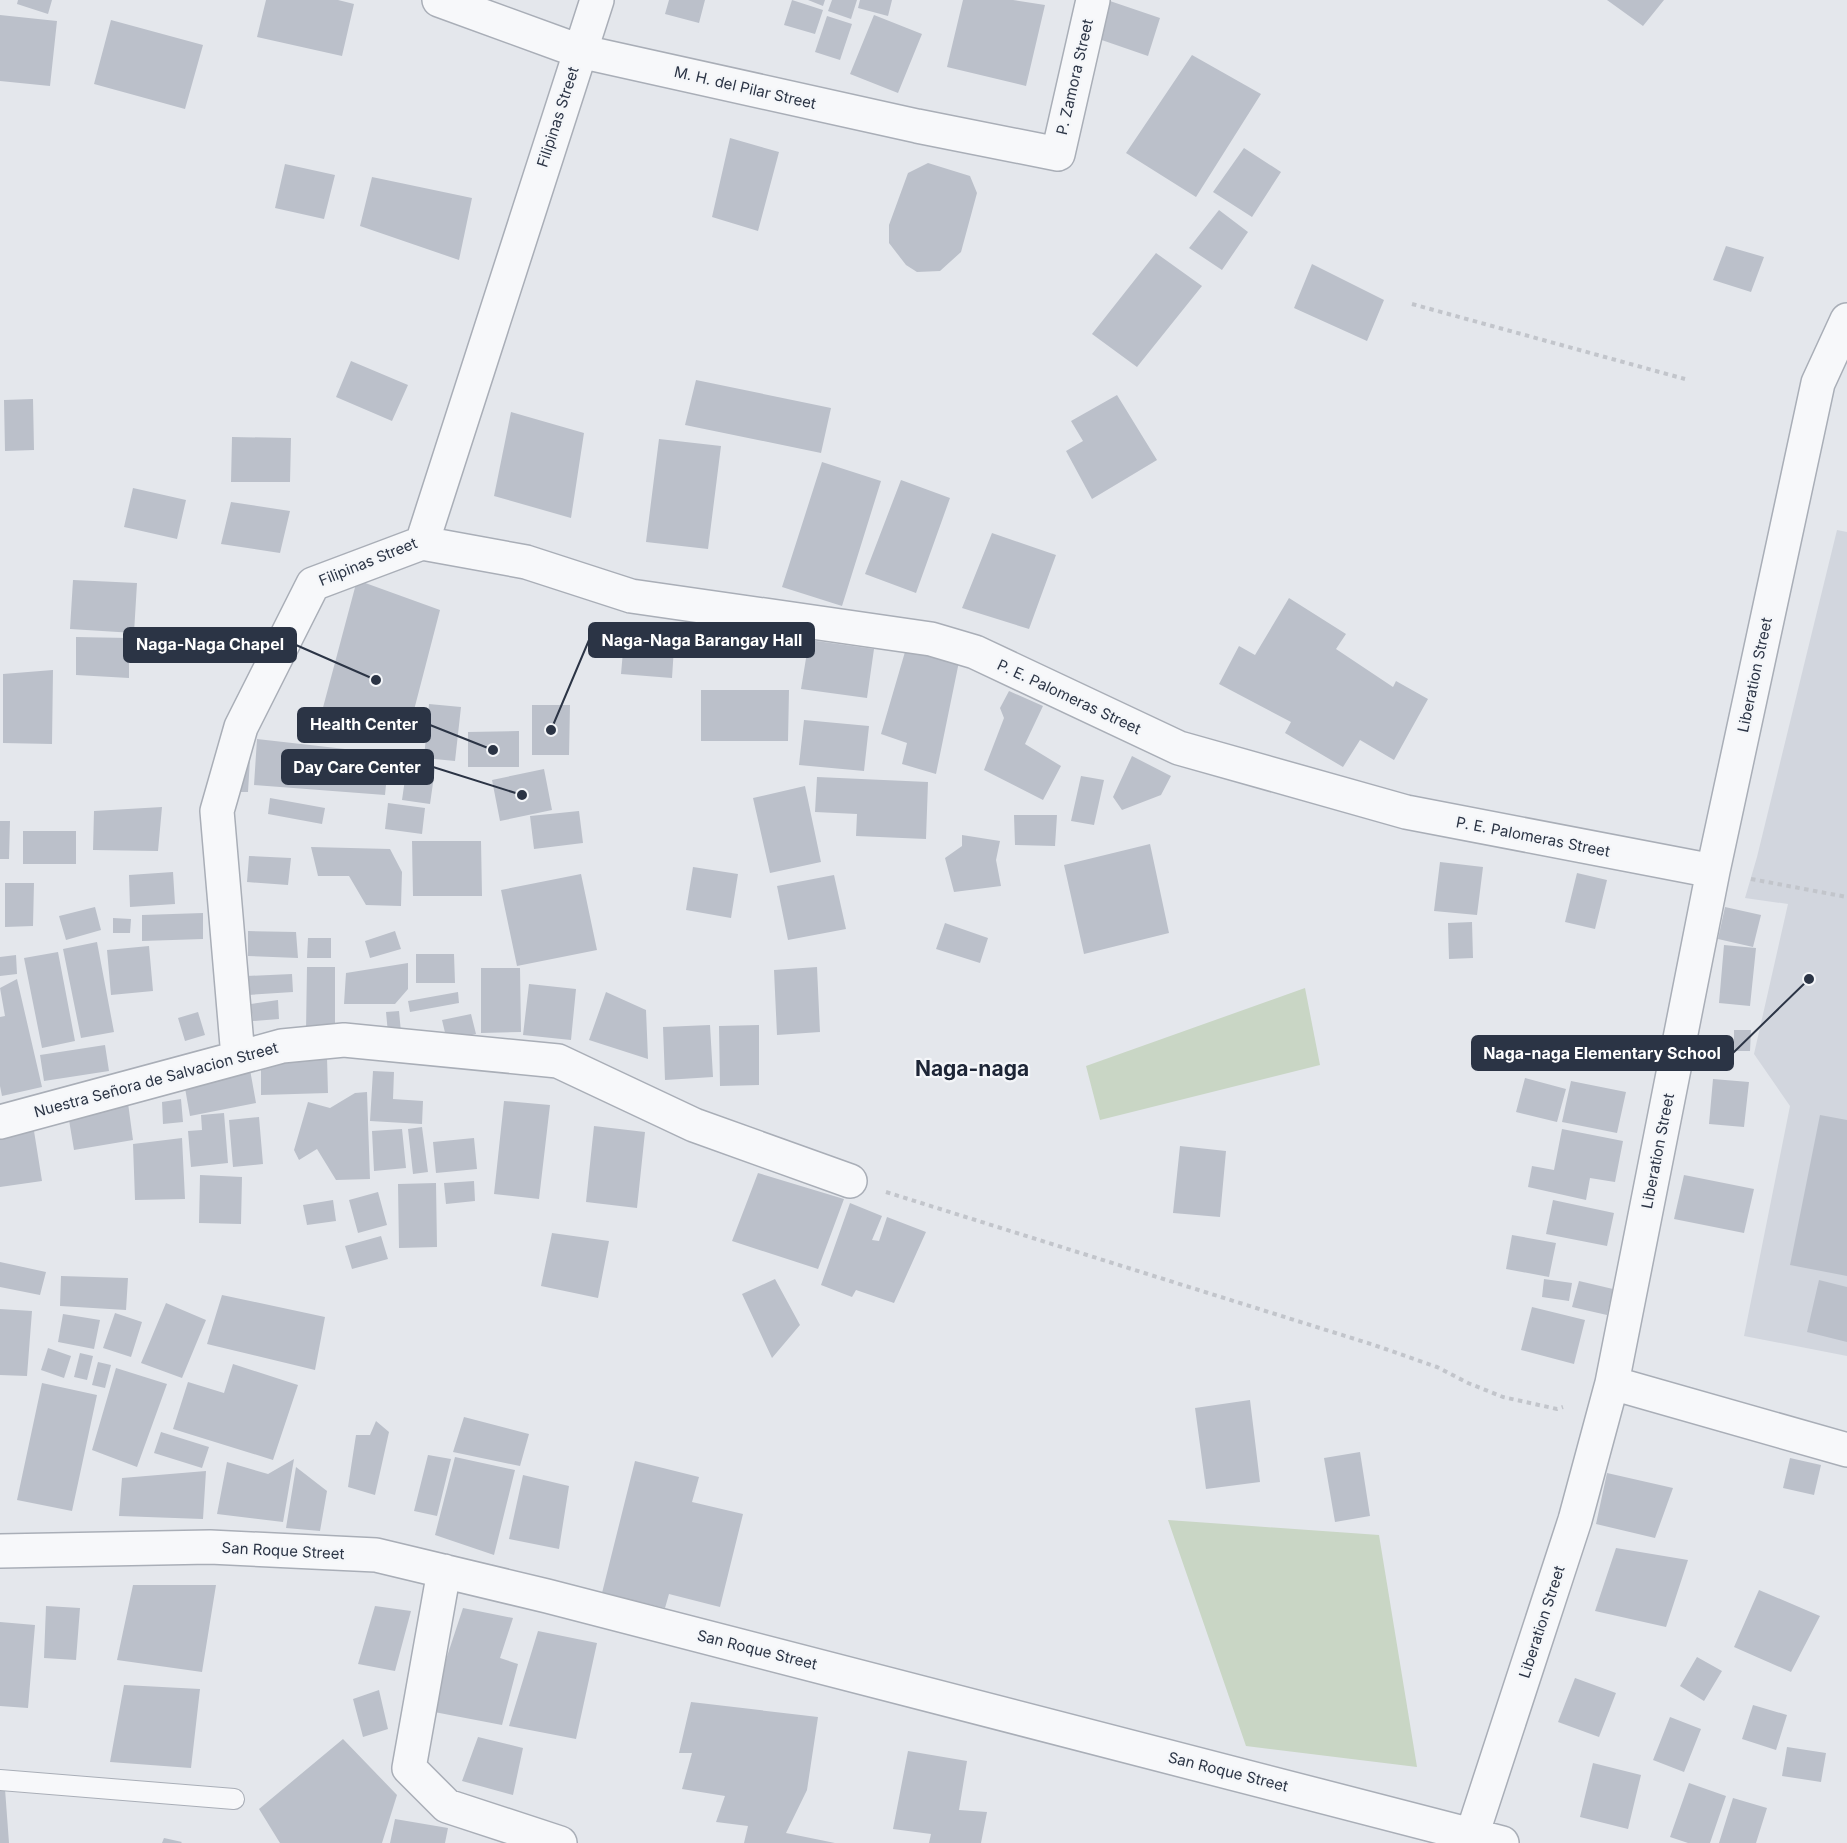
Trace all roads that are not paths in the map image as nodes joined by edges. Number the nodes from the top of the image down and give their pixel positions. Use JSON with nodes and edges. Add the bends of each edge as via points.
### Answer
{"nodes":[{"id":1,"x":439,"y":0,"type":"edge"},
{"id":2,"x":597,"y":0,"type":"edge"},
{"id":3,"x":1093,"y":0,"type":"edge"},
{"id":4,"x":579,"y":51,"type":"junction"},
{"id":5,"x":1058,"y":154,"type":"joint"},
{"id":6,"x":1847,"y":320,"type":"edge"},
{"id":7,"x":422,"y":543,"type":"junction"},
{"id":8,"x":1713,"y":871,"type":"junction"},
{"id":9,"x":238,"y":1057,"type":"junction"},
{"id":10,"x":0,"y":1122,"type":"edge"},
{"id":11,"x":850,"y":1181,"type":"road end"},
{"id":12,"x":1612,"y":1383,"type":"junction"},
{"id":13,"x":1847,"y":1450,"type":"edge"},
{"id":14,"x":0,"y":1551,"type":"edge"},
{"id":15,"x":444,"y":1571,"type":"junction"},
{"id":16,"x":0,"y":1779,"type":"edge"},
{"id":17,"x":234,"y":1799,"type":"dead end"},
{"id":18,"x":1487,"y":1839,"type":"edge"},
{"id":19,"x":560,"y":1843,"type":"edge"}],
"edges":[{"from":1,"to":4,"type":"street","name":"M. H. del Pilar Street"},
{"from":2,"to":4,"type":"street","name":"Filipinas Street"},
{"from":3,"to":5,"type":"street","name":"P. Zamora Street"},
{"from":4,"to":5,"type":"street","name":"M. H. del Pilar Street"},
{"from":4,"to":7,"type":"street","name":"Filipinas Street"},
{"from":6,"to":8,"type":"street","name":"Liberation Street","via":[[1818,383]]},
{"from":7,"to":8,"type":"street","name":"P. E. Palomeras Street","via":[[526,562],[630,596],[931,639],[975,652],[1179,748],[1406,812]]},
{"from":7,"to":9,"type":"street","name":"Filipinas Street","via":[[313,584],[241,727],[217,811]]},
{"from":8,"to":12,"type":"street","name":"Liberation Street"},
{"from":9,"to":10,"type":"street","name":"Nuestra Señora de Salvacion Street"},
{"from":9,"to":11,"type":"street","name":"Nuestra Señora de Salvacion Street","via":[[282,1046],[344,1040],[558,1061],[694,1125]]},
{"from":12,"to":13,"type":"street"},
{"from":12,"to":18,"type":"street","name":"Liberation Street"},
{"from":14,"to":15,"type":"street","name":"San Roque Street","via":[[210,1547],[376,1555]]},
{"from":15,"to":18,"type":"street","name":"San Roque Street"},
{"from":15,"to":19,"type":"street","via":[[409,1768],[447,1806]]},
{"from":16,"to":17,"type":"lane"}]}
